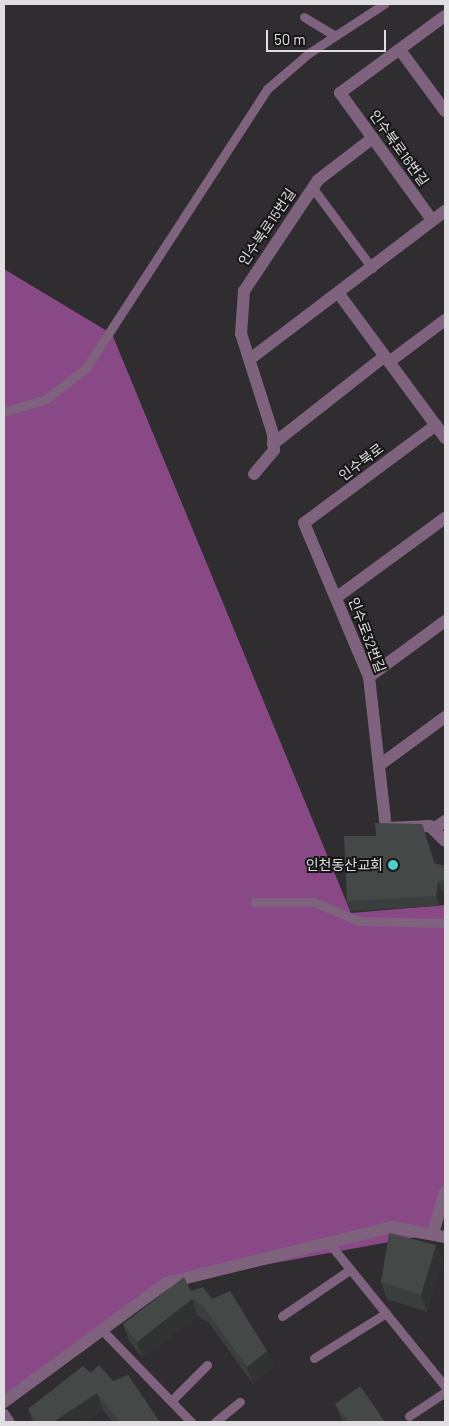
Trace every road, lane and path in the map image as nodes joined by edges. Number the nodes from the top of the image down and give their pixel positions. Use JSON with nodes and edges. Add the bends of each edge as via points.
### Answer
{"nodes":[{"id":1,"x":384,"y":4,"type":"edge"},
{"id":2,"x":445,"y":16,"type":"edge"},
{"id":3,"x":304,"y":17,"type":"dead end"},
{"id":4,"x":334,"y":35,"type":"junction"},
{"id":5,"x":400,"y":50,"type":"junction"},
{"id":6,"x":445,"y":111,"type":"edge"},
{"id":7,"x":373,"y":138,"type":"junction"},
{"id":8,"x":312,"y":187,"type":"junction"},
{"id":9,"x":445,"y":210,"type":"edge"},
{"id":10,"x":432,"y":220,"type":"junction"},
{"id":11,"x":372,"y":268,"type":"junction"},
{"id":12,"x":339,"y":294,"type":"junction"},
{"id":13,"x":445,"y":320,"type":"edge"},
{"id":14,"x":387,"y":359,"type":"junction"},
{"id":15,"x":250,"y":360,"type":"junction"},
{"id":16,"x":4,"y":412,"type":"edge"},
{"id":17,"x":436,"y":425,"type":"junction"},
{"id":18,"x":445,"y":438,"type":"edge"},
{"id":19,"x":274,"y":444,"type":"junction"},
{"id":20,"x":254,"y":474,"type":"dead end"},
{"id":21,"x":445,"y":518,"type":"edge"},
{"id":22,"x":304,"y":523,"type":"joint"},
{"id":23,"x":337,"y":597,"type":"junction"},
{"id":24,"x":444,"y":623,"type":"edge"},
{"id":25,"x":369,"y":677,"type":"junction"},
{"id":26,"x":445,"y":717,"type":"edge"},
{"id":27,"x":381,"y":764,"type":"junction"},
{"id":28,"x":440,"y":825,"type":"edge"},
{"id":29,"x":445,"y":841,"type":"edge"},
{"id":30,"x":254,"y":902,"type":"dead end"},
{"id":31,"x":445,"y":923,"type":"edge"},
{"id":32,"x":445,"y":1192,"type":"edge"},
{"id":33,"x":439,"y":1236,"type":"edge"},
{"id":34,"x":329,"y":1243,"type":"junction"},
{"id":35,"x":351,"y":1269,"type":"junction"},
{"id":36,"x":386,"y":1313,"type":"junction"},
{"id":37,"x":282,"y":1316,"type":"dead end"},
{"id":38,"x":102,"y":1330,"type":"junction"},
{"id":39,"x":314,"y":1358,"type":"dead end"},
{"id":40,"x":207,"y":1365,"type":"dead end"},
{"id":41,"x":445,"y":1386,"type":"edge"},
{"id":42,"x":445,"y":1392,"type":"edge"},
{"id":43,"x":171,"y":1401,"type":"junction"},
{"id":44,"x":4,"y":1402,"type":"edge"},
{"id":45,"x":240,"y":1402,"type":"dead end"},
{"id":46,"x":4,"y":1413,"type":"edge"},
{"id":47,"x":409,"y":1416,"type":"dead end"},
{"id":48,"x":10,"y":1422,"type":"edge"},
{"id":49,"x":191,"y":1422,"type":"edge"},
{"id":50,"x":215,"y":1422,"type":"edge"}],
"edges":[{"from":1,"to":4,"type":"lane"},
{"from":2,"to":5,"type":"street"},
{"from":3,"to":4,"type":"lane"},
{"from":4,"to":16,"type":"lane","via":[[267,89],[246,117],[86,368],[46,400]]},
{"from":5,"to":6,"type":"street"},
{"from":5,"to":7,"type":"street","name":"인수북로16번길","via":[[340,93]]},
{"from":7,"to":8,"type":"street","name":"인수북로15번길"},
{"from":7,"to":10,"type":"street","name":"인수북로16번길"},
{"from":8,"to":11,"type":"lane"},
{"from":8,"to":15,"type":"street","name":"인수북로15번길","via":[[244,291],[239,317]]},
{"from":9,"to":10,"type":"street"},
{"from":10,"to":11,"type":"street"},
{"from":11,"to":12,"type":"street"},
{"from":12,"to":14,"type":"street"},
{"from":12,"to":15,"type":"street"},
{"from":13,"to":14,"type":"street"},
{"from":14,"to":17,"type":"street"},
{"from":14,"to":19,"type":"street"},
{"from":15,"to":19,"type":"street","name":"인수북로15번길"},
{"from":17,"to":18,"type":"street"},
{"from":17,"to":22,"type":"street","name":"인수북로"},
{"from":19,"to":20,"type":"street","via":[[265,465]]},
{"from":21,"to":23,"type":"street"},
{"from":22,"to":23,"type":"street","name":"인수로32번길"},
{"from":23,"to":25,"type":"street","name":"인수로32번길"},
{"from":24,"to":25,"type":"street"},
{"from":25,"to":27,"type":"street","name":"인수로32번길"},
{"from":26,"to":27,"type":"street"},
{"from":27,"to":28,"type":"street","name":"인수로32번길","via":[[386,828]]},
{"from":28,"to":29,"type":"street","name":"인수로32번길"},
{"from":30,"to":31,"type":"lane","via":[[314,902],[359,921]]},
{"from":32,"to":33,"type":"street"},
{"from":33,"to":34,"type":"street","via":[[392,1227]]},
{"from":34,"to":35,"type":"lane"},
{"from":34,"to":38,"type":"street","via":[[166,1283]]},
{"from":35,"to":36,"type":"lane"},
{"from":35,"to":37,"type":"lane"},
{"from":36,"to":39,"type":"lane"},
{"from":36,"to":41,"type":"lane"},
{"from":38,"to":43,"type":"lane"},
{"from":38,"to":44,"type":"street"},
{"from":40,"to":43,"type":"lane"},
{"from":42,"to":47,"type":"lane"},
{"from":43,"to":49,"type":"lane"},
{"from":45,"to":50,"type":"lane"},
{"from":46,"to":48,"type":"lane"}]}
